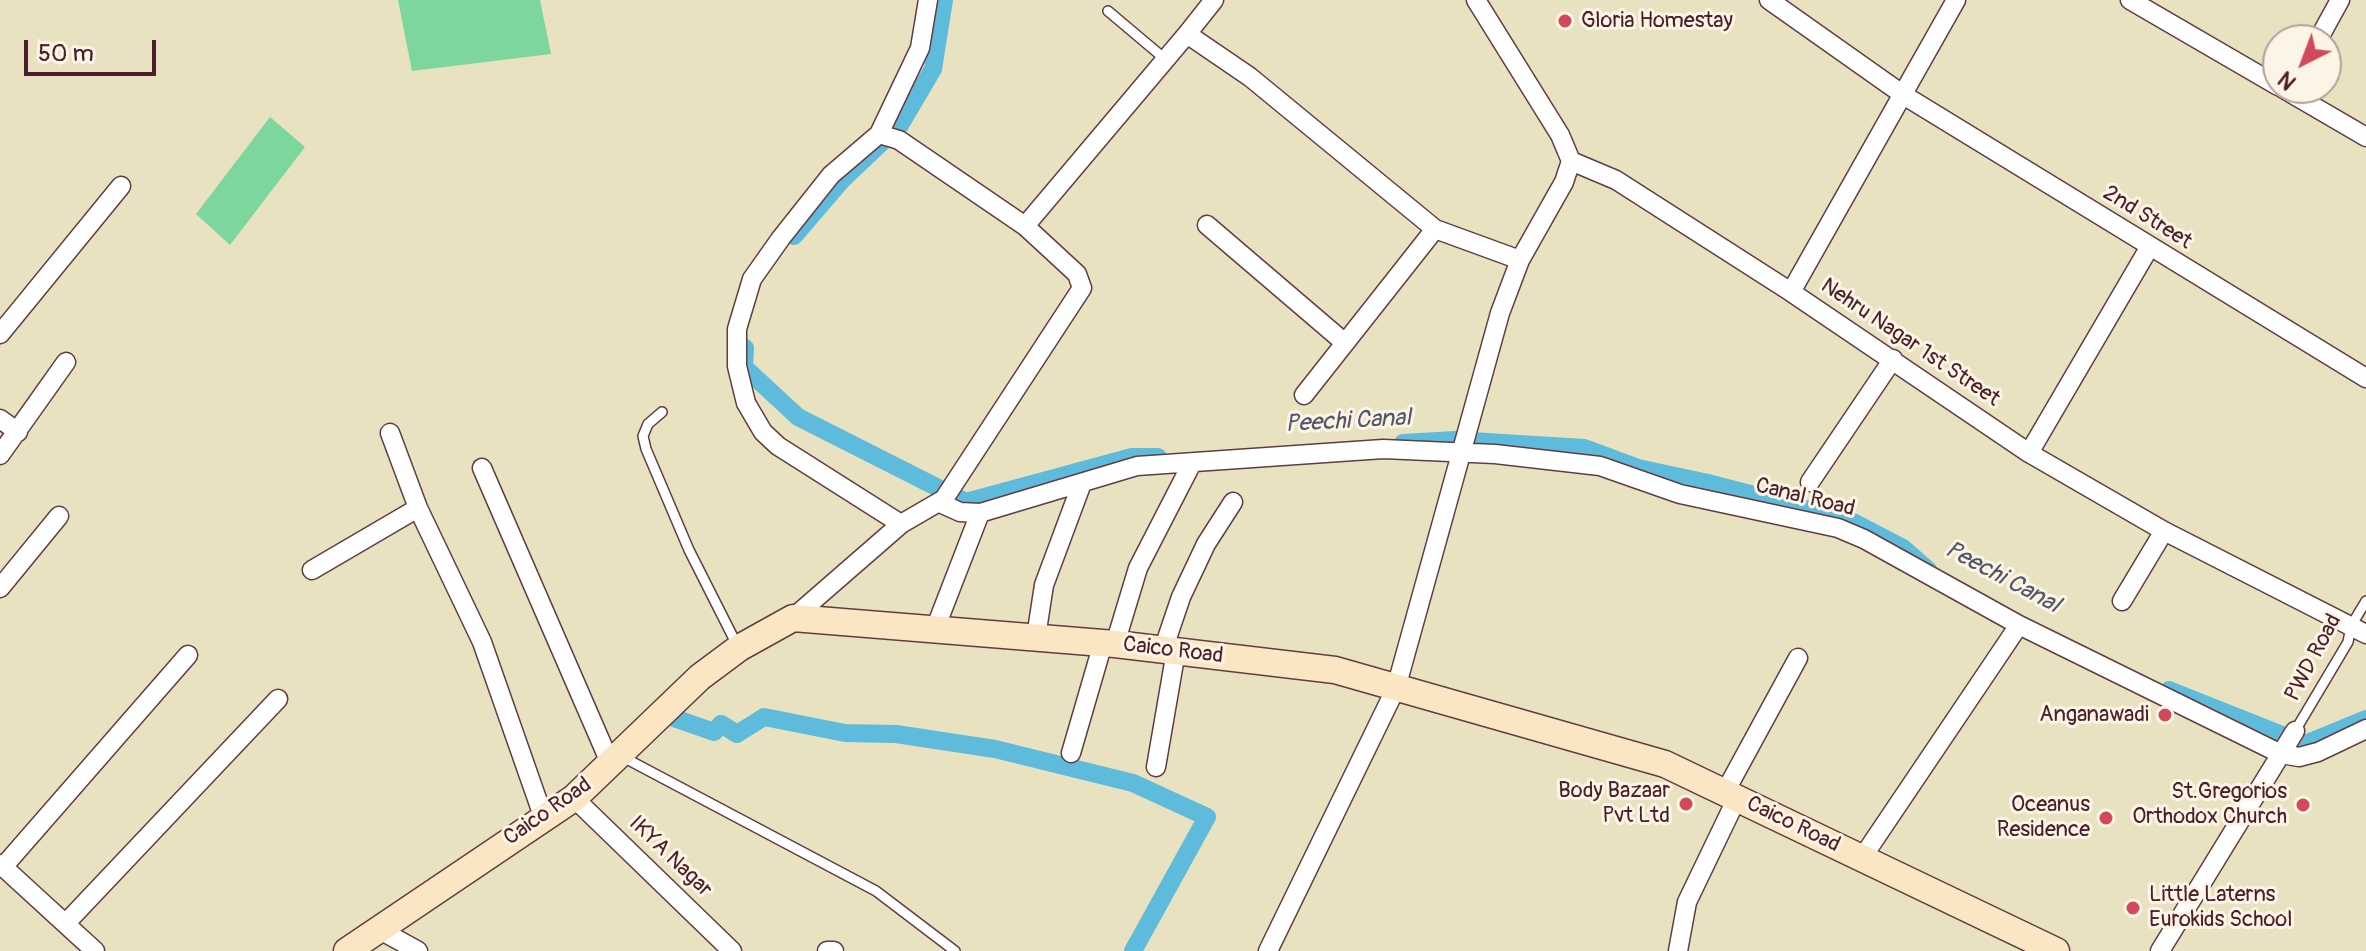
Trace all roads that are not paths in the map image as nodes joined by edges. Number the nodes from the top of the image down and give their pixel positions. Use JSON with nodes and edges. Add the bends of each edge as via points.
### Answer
{"nodes":[{"id":1,"x":928,"y":0,"type":"edge"},
{"id":2,"x":1214,"y":0,"type":"edge"},
{"id":3,"x":1476,"y":0,"type":"edge"},
{"id":4,"x":1769,"y":0,"type":"edge"},
{"id":5,"x":1956,"y":0,"type":"edge"},
{"id":6,"x":2130,"y":0,"type":"edge"},
{"id":7,"x":2340,"y":0,"type":"edge"},
{"id":8,"x":1108,"y":11,"type":"dead end"},
{"id":9,"x":2327,"y":24,"type":"edge"},
{"id":10,"x":1187,"y":34,"type":"junction"},
{"id":11,"x":1165,"y":59,"type":"junction"},
{"id":12,"x":2262,"y":75,"type":"edge"},
{"id":13,"x":1905,"y":96,"type":"junction"},
{"id":14,"x":2311,"y":104,"type":"edge"},
{"id":15,"x":879,"y":134,"type":"junction"},
{"id":16,"x":2366,"y":137,"type":"edge"},
{"id":17,"x":1571,"y":161,"type":"junction"},
{"id":18,"x":121,"y":186,"type":"dead end"},
{"id":19,"x":1207,"y":225,"type":"dead end"},
{"id":20,"x":1025,"y":226,"type":"junction"},
{"id":21,"x":1435,"y":229,"type":"junction"},
{"id":22,"x":2149,"y":248,"type":"junction"},
{"id":23,"x":1520,"y":260,"type":"junction"},
{"id":24,"x":1791,"y":292,"type":"junction"},
{"id":25,"x":0,"y":334,"type":"edge"},
{"id":26,"x":1345,"y":343,"type":"junction"},
{"id":27,"x":1893,"y":359,"type":"junction"},
{"id":28,"x":66,"y":362,"type":"dead end"},
{"id":29,"x":2366,"y":378,"type":"edge"},
{"id":30,"x":1304,"y":395,"type":"dead end"},
{"id":31,"x":662,"y":412,"type":"dead end"},
{"id":32,"x":0,"y":419,"type":"edge"},
{"id":33,"x":18,"y":432,"type":"junction"},
{"id":34,"x":390,"y":433,"type":"dead end"},
{"id":35,"x":1465,"y":442,"type":"junction"},
{"id":36,"x":2029,"y":453,"type":"junction"},
{"id":37,"x":0,"y":455,"type":"edge"},
{"id":38,"x":1192,"y":463,"type":"junction"},
{"id":39,"x":482,"y":468,"type":"dead end"},
{"id":40,"x":1810,"y":482,"type":"dead end"},
{"id":41,"x":1082,"y":483,"type":"junction"},
{"id":42,"x":947,"y":495,"type":"junction"},
{"id":43,"x":1233,"y":502,"type":"dead end"},
{"id":44,"x":418,"y":508,"type":"junction"},
{"id":45,"x":980,"y":513,"type":"junction"},
{"id":46,"x":59,"y":516,"type":"dead end"},
{"id":47,"x":901,"y":524,"type":"junction"},
{"id":48,"x":2164,"y":531,"type":"junction"},
{"id":49,"x":312,"y":570,"type":"dead end"},
{"id":50,"x":0,"y":588,"type":"edge"},
{"id":51,"x":2122,"y":601,"type":"dead end"},
{"id":52,"x":2366,"y":601,"type":"edge"},
{"id":53,"x":793,"y":618,"type":"junction"},
{"id":54,"x":2019,"y":625,"type":"junction"},
{"id":55,"x":935,"y":629,"type":"junction"},
{"id":56,"x":2359,"y":630,"type":"edge"},
{"id":57,"x":1036,"y":637,"type":"junction"},
{"id":58,"x":1109,"y":643,"type":"junction"},
{"id":59,"x":739,"y":648,"type":"junction"},
{"id":60,"x":1170,"y":650,"type":"junction"},
{"id":61,"x":188,"y":655,"type":"dead end"},
{"id":62,"x":1798,"y":658,"type":"dead end"},
{"id":63,"x":1396,"y":688,"type":"junction"},
{"id":64,"x":278,"y":699,"type":"dead end"},
{"id":65,"x":2366,"y":729,"type":"edge"},
{"id":66,"x":2287,"y":744,"type":"junction"},
{"id":67,"x":1071,"y":753,"type":"dead end"},
{"id":68,"x":616,"y":760,"type":"junction"},
{"id":69,"x":1156,"y":767,"type":"dead end"},
{"id":70,"x":1731,"y":795,"type":"junction"},
{"id":71,"x":574,"y":798,"type":"junction"},
{"id":72,"x":543,"y":816,"type":"junction"},
{"id":73,"x":1862,"y":858,"type":"junction"},
{"id":74,"x":2,"y":865,"type":"edge"},
{"id":75,"x":66,"y":923,"type":"junction"},
{"id":76,"x":380,"y":930,"type":"junction"},
{"id":77,"x":95,"y":951,"type":"edge"},
{"id":78,"x":347,"y":951,"type":"edge"},
{"id":79,"x":418,"y":951,"type":"edge"},
{"id":80,"x":732,"y":951,"type":"edge"},
{"id":81,"x":827,"y":951,"type":"edge"},
{"id":82,"x":834,"y":951,"type":"edge"},
{"id":83,"x":955,"y":951,"type":"edge"},
{"id":84,"x":1268,"y":951,"type":"edge"},
{"id":85,"x":1678,"y":951,"type":"edge"},
{"id":86,"x":2056,"y":951,"type":"edge"},
{"id":87,"x":2160,"y":951,"type":"edge"}],
"edges":[{"from":1,"to":15,"type":"street","via":[[920,48]]},
{"from":2,"to":10,"type":"street"},
{"from":3,"to":17,"type":"street"},
{"from":4,"to":13,"type":"street","name":"2nd Street"},
{"from":5,"to":13,"type":"street","name":"Nehru Nagar 1st Street"},
{"from":6,"to":12,"type":"street"},
{"from":7,"to":9,"type":"street"},
{"from":8,"to":11,"type":"lane"},
{"from":10,"to":11,"type":"street"},
{"from":10,"to":21,"type":"street","via":[[1250,77]]},
{"from":11,"to":20,"type":"street"},
{"from":13,"to":22,"type":"street","name":"2nd Street"},
{"from":13,"to":24,"type":"street","name":"Nehru Nagar 1st Street"},
{"from":14,"to":16,"type":"street"},
{"from":15,"to":20,"type":"street","via":[[899,140]]},
{"from":15,"to":47,"type":"street","via":[[831,175],[752,279],[737,329],[737,366],[746,403],[763,432]]},
{"from":17,"to":23,"type":"street"},
{"from":17,"to":24,"type":"street","via":[[1616,180]]},
{"from":18,"to":25,"type":"street"},
{"from":19,"to":26,"type":"street"},
{"from":20,"to":42,"type":"street","via":[[1077,274],[1082,288]]},
{"from":21,"to":23,"type":"street"},
{"from":21,"to":26,"type":"street"},
{"from":22,"to":29,"type":"street","name":"2nd Street"},
{"from":22,"to":36,"type":"street"},
{"from":23,"to":35,"type":"street"},
{"from":24,"to":27,"type":"street","name":"Nehru Nagar 1st Street"},
{"from":26,"to":30,"type":"street"},
{"from":27,"to":36,"type":"street","name":"Nehru Nagar 1st Street"},
{"from":27,"to":40,"type":"street"},
{"from":28,"to":33,"type":"street"},
{"from":31,"to":59,"type":"lane","via":[[648,424],[643,436],[646,449]]},
{"from":32,"to":33,"type":"street"},
{"from":33,"to":37,"type":"street"},
{"from":34,"to":44,"type":"street"},
{"from":35,"to":38,"type":"street","name":"Canal Road"},
{"from":35,"to":54,"type":"street","name":"Canal Road","via":[[1600,466],[1680,494],[1838,528]]},
{"from":35,"to":63,"type":"street"},
{"from":36,"to":48,"type":"street","name":"Nehru Nagar 1st Street"},
{"from":38,"to":41,"type":"street","name":"Canal Road","via":[[1137,466]]},
{"from":38,"to":58,"type":"street","via":[[1138,568]]},
{"from":39,"to":68,"type":"street"},
{"from":41,"to":45,"type":"street","name":"Canal Road"},
{"from":41,"to":57,"type":"street","via":[[1044,585]]},
{"from":42,"to":45,"type":"street","via":[[960,512]]},
{"from":42,"to":47,"type":"street"},
{"from":43,"to":60,"type":"street","via":[[1181,597]]},
{"from":44,"to":49,"type":"street"},
{"from":44,"to":72,"type":"street","via":[[482,642]]},
{"from":45,"to":55,"type":"street"},
{"from":46,"to":50,"type":"street"},
{"from":47,"to":53,"type":"street"},
{"from":48,"to":51,"type":"street"},
{"from":48,"to":56,"type":"street","name":"Nehru Nagar 1st Street"},
{"from":52,"to":56,"type":"lane","name":"PWD Road"},
{"from":53,"to":55,"type":"street","name":"Caico Road"},
{"from":53,"to":59,"type":"street","name":"Caico Road"},
{"from":54,"to":66,"type":"street","name":"Canal Road"},
{"from":54,"to":73,"type":"street"},
{"from":55,"to":57,"type":"street","name":"Caico Road"},
{"from":56,"to":66,"type":"lane","name":"PWD Road"},
{"from":57,"to":58,"type":"street","name":"Caico Road"},
{"from":58,"to":60,"type":"street","name":"Caico Road"},
{"from":58,"to":67,"type":"street"},
{"from":59,"to":68,"type":"street","name":"Caico Road","via":[[700,677]]},
{"from":60,"to":63,"type":"street","name":"Caico Road","via":[[1335,670]]},
{"from":60,"to":69,"type":"street"},
{"from":61,"to":74,"type":"street"},
{"from":62,"to":70,"type":"street"},
{"from":63,"to":70,"type":"street","name":"Caico Road","via":[[1665,764]]},
{"from":63,"to":84,"type":"street"},
{"from":64,"to":75,"type":"street"},
{"from":65,"to":66,"type":"street","via":[[2299,757]]},
{"from":66,"to":87,"type":"street"},
{"from":68,"to":71,"type":"street","name":"Caico Road"},
{"from":68,"to":83,"type":"lane","via":[[876,891]]},
{"from":70,"to":73,"type":"street","name":"Caico Road"},
{"from":70,"to":85,"type":"street","via":[[1687,902]]},
{"from":71,"to":72,"type":"street","name":"Caico Road"},
{"from":71,"to":80,"type":"street","name":"IKYA Nagar"},
{"from":72,"to":76,"type":"street","name":"Caico Road"},
{"from":73,"to":86,"type":"street","name":"Caico Road"},
{"from":74,"to":75,"type":"street"},
{"from":75,"to":77,"type":"street"},
{"from":76,"to":78,"type":"street","name":"Caico Road"},
{"from":76,"to":79,"type":"street"},
{"from":81,"to":82,"type":"street"}]}
